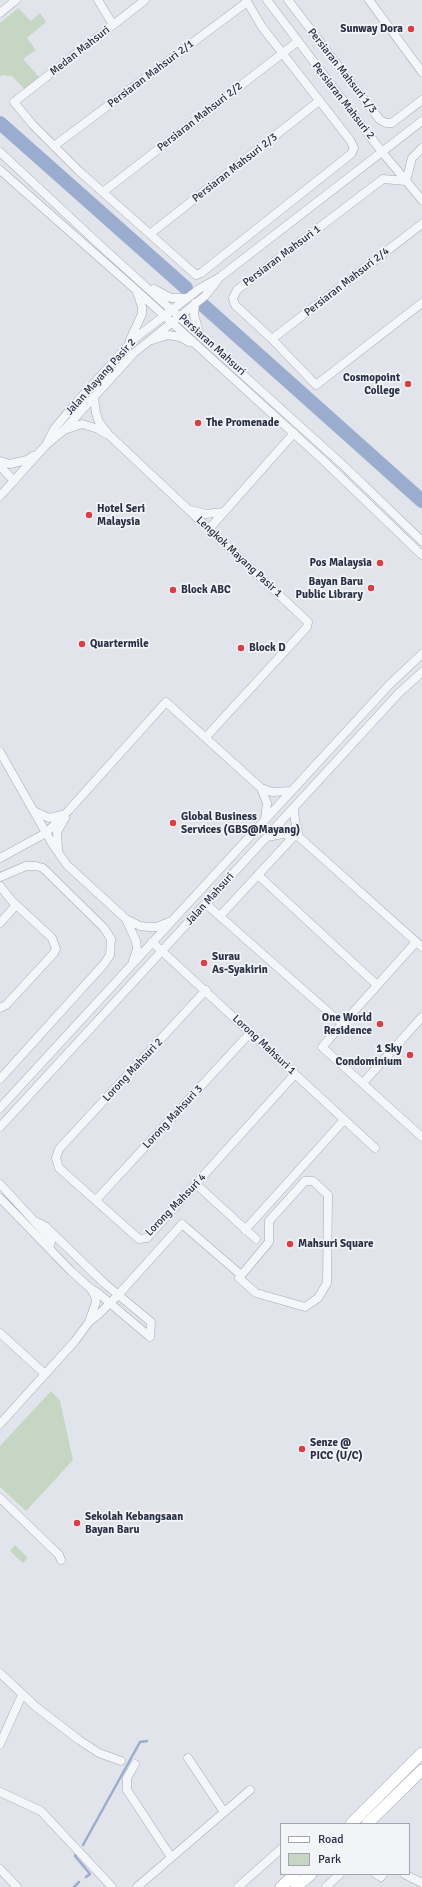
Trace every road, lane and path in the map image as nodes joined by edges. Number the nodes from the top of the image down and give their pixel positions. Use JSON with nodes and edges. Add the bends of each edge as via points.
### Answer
{"nodes":[{"id":1,"x":16,"y":0,"type":"edge"},
{"id":2,"x":98,"y":0,"type":"edge"},
{"id":3,"x":145,"y":0,"type":"edge"},
{"id":4,"x":267,"y":0,"type":"edge"},
{"id":5,"x":288,"y":0,"type":"edge"},
{"id":6,"x":369,"y":0,"type":"edge"},
{"id":7,"x":247,"y":1,"type":"edge"},
{"id":8,"x":0,"y":13,"type":"edge"},
{"id":9,"x":113,"y":25,"type":"junction"},
{"id":10,"x":298,"y":42,"type":"junction"},
{"id":11,"x":282,"y":52,"type":"junction"},
{"id":12,"x":422,"y":72,"type":"edge"},
{"id":13,"x":422,"y":100,"type":"edge"},
{"id":14,"x":319,"y":101,"type":"junction"},
{"id":15,"x":422,"y":121,"type":"edge"},
{"id":16,"x":54,"y":146,"type":"junction"},
{"id":17,"x":422,"y":148,"type":"edge"},
{"id":18,"x":0,"y":152,"type":"edge"},
{"id":19,"x":382,"y":152,"type":"junction"},
{"id":20,"x":0,"y":160,"type":"edge"},
{"id":21,"x":0,"y":170,"type":"edge"},
{"id":22,"x":21,"y":172,"type":"junction"},
{"id":23,"x":3,"y":175,"type":"edge"},
{"id":24,"x":406,"y":180,"type":"junction"},
{"id":25,"x":103,"y":192,"type":"junction"},
{"id":26,"x":422,"y":200,"type":"edge"},
{"id":27,"x":422,"y":224,"type":"edge"},
{"id":28,"x":150,"y":234,"type":"junction"},
{"id":29,"x":220,"y":277,"type":"junction"},
{"id":30,"x":140,"y":281,"type":"junction"},
{"id":31,"x":135,"y":288,"type":"junction"},
{"id":32,"x":188,"y":298,"type":"junction"},
{"id":33,"x":195,"y":303,"type":"junction"},
{"id":34,"x":422,"y":303,"type":"edge"},
{"id":35,"x":172,"y":310,"type":"junction"},
{"id":36,"x":179,"y":316,"type":"junction"},
{"id":37,"x":168,"y":319,"type":"junction"},
{"id":38,"x":199,"y":333,"type":"junction"},
{"id":39,"x":272,"y":339,"type":"junction"},
{"id":40,"x":143,"y":344,"type":"junction"},
{"id":41,"x":128,"y":345,"type":"junction"},
{"id":42,"x":200,"y":348,"type":"junction"},
{"id":43,"x":94,"y":397,"type":"junction"},
{"id":44,"x":63,"y":431,"type":"junction"},
{"id":45,"x":294,"y":433,"type":"junction"},
{"id":46,"x":109,"y":435,"type":"junction"},
{"id":47,"x":43,"y":448,"type":"junction"},
{"id":48,"x":0,"y":462,"type":"edge"},
{"id":49,"x":0,"y":466,"type":"edge"},
{"id":50,"x":14,"y":480,"type":"junction"},
{"id":51,"x":0,"y":496,"type":"edge"},
{"id":52,"x":188,"y":510,"type":"junction"},
{"id":53,"x":224,"y":512,"type":"junction"},
{"id":54,"x":209,"y":529,"type":"junction"},
{"id":55,"x":422,"y":541,"type":"edge"},
{"id":56,"x":422,"y":554,"type":"edge"},
{"id":57,"x":422,"y":654,"type":"edge"},
{"id":58,"x":422,"y":672,"type":"edge"},
{"id":59,"x":206,"y":737,"type":"junction"},
{"id":60,"x":0,"y":752,"type":"edge"},
{"id":61,"x":261,"y":788,"type":"junction"},
{"id":62,"x":291,"y":791,"type":"junction"},
{"id":63,"x":294,"y":808,"type":"junction"},
{"id":64,"x":33,"y":810,"type":"junction"},
{"id":65,"x":67,"y":812,"type":"junction"},
{"id":66,"x":264,"y":820,"type":"junction"},
{"id":67,"x":46,"y":833,"type":"junction"},
{"id":68,"x":267,"y":837,"type":"junction"},
{"id":69,"x":297,"y":837,"type":"junction"},
{"id":70,"x":60,"y":857,"type":"junction"},
{"id":71,"x":0,"y":858,"type":"edge"},
{"id":72,"x":258,"y":875,"type":"junction"},
{"id":73,"x":0,"y":877,"type":"edge"},
{"id":74,"x":0,"y":886,"type":"edge"},
{"id":75,"x":206,"y":904,"type":"junction"},
{"id":76,"x":16,"y":905,"type":"junction"},
{"id":77,"x":220,"y":916,"type":"junction"},
{"id":78,"x":126,"y":920,"type":"junction"},
{"id":79,"x":172,"y":921,"type":"junction"},
{"id":80,"x":0,"y":923,"type":"edge"},
{"id":81,"x":152,"y":942,"type":"junction"},
{"id":82,"x":419,"y":944,"type":"edge"},
{"id":83,"x":162,"y":951,"type":"junction"},
{"id":84,"x":131,"y":966,"type":"junction"},
{"id":85,"x":377,"y":985,"type":"junction"},
{"id":86,"x":206,"y":990,"type":"junction"},
{"id":87,"x":0,"y":1008,"type":"edge"},
{"id":88,"x":422,"y":1017,"type":"edge"},
{"id":89,"x":342,"y":1024,"type":"junction"},
{"id":90,"x":250,"y":1033,"type":"junction"},
{"id":91,"x":295,"y":1074,"type":"junction"},
{"id":92,"x":0,"y":1079,"type":"edge"},
{"id":93,"x":362,"y":1083,"type":"junction"},
{"id":94,"x":0,"y":1107,"type":"edge"},
{"id":95,"x":344,"y":1120,"type":"junction"},
{"id":96,"x":1,"y":1127,"type":"edge"},
{"id":97,"x":422,"y":1137,"type":"edge"},
{"id":98,"x":376,"y":1148,"type":"dead end"},
{"id":99,"x":59,"y":1149,"type":"joint"},
{"id":100,"x":0,"y":1184,"type":"edge"},
{"id":101,"x":196,"y":1184,"type":"junction"},
{"id":102,"x":0,"y":1198,"type":"edge"},
{"id":103,"x":96,"y":1200,"type":"junction"},
{"id":104,"x":37,"y":1222,"type":"junction"},
{"id":105,"x":245,"y":1230,"type":"junction"},
{"id":106,"x":256,"y":1239,"type":"dead end"},
{"id":107,"x":49,"y":1248,"type":"junction"},
{"id":108,"x":240,"y":1275,"type":"junction"},
{"id":109,"x":91,"y":1289,"type":"junction"},
{"id":110,"x":118,"y":1295,"type":"junction"},
{"id":111,"x":110,"y":1303,"type":"junction"},
{"id":112,"x":88,"y":1322,"type":"junction"},
{"id":113,"x":0,"y":1333,"type":"edge"},
{"id":114,"x":46,"y":1374,"type":"junction"},
{"id":115,"x":0,"y":1424,"type":"edge"},
{"id":116,"x":0,"y":1498,"type":"edge"},
{"id":117,"x":61,"y":1560,"type":"dead end"},
{"id":118,"x":0,"y":1673,"type":"edge"},
{"id":119,"x":22,"y":1695,"type":"junction"},
{"id":120,"x":0,"y":1744,"type":"edge"},
{"id":121,"x":422,"y":1753,"type":"edge"},
{"id":122,"x":188,"y":1758,"type":"dead end"},
{"id":123,"x":121,"y":1761,"type":"dead end"},
{"id":124,"x":136,"y":1764,"type":"dead end"},
{"id":125,"x":422,"y":1770,"type":"edge"},
{"id":126,"x":250,"y":1790,"type":"dead end"},
{"id":127,"x":0,"y":1792,"type":"edge"},
{"id":128,"x":224,"y":1812,"type":"junction"},
{"id":129,"x":351,"y":1823,"type":"edge"},
{"id":130,"x":368,"y":1823,"type":"edge"},
{"id":131,"x":280,"y":1850,"type":"edge"},
{"id":132,"x":171,"y":1857,"type":"junction"},
{"id":133,"x":0,"y":1869,"type":"edge"},
{"id":134,"x":294,"y":1875,"type":"edge"},
{"id":135,"x":310,"y":1875,"type":"edge"},
{"id":136,"x":339,"y":1875,"type":"edge"},
{"id":137,"x":405,"y":1875,"type":"edge"},
{"id":138,"x":418,"y":1884,"type":"edge"},
{"id":139,"x":17,"y":1887,"type":"edge"},
{"id":140,"x":112,"y":1887,"type":"edge"},
{"id":141,"x":137,"y":1887,"type":"edge"},
{"id":142,"x":238,"y":1887,"type":"edge"},
{"id":143,"x":281,"y":1887,"type":"edge"},
{"id":144,"x":296,"y":1887,"type":"edge"},
{"id":145,"x":326,"y":1887,"type":"edge"}],
"edges":[{"from":1,"to":8,"type":"street"},
{"from":2,"to":9,"type":"street"},
{"from":3,"to":9,"type":"street","name":"Medan Mahsuri"},
{"from":4,"to":10,"type":"street","name":"Persiaran Mahsuri 2"},
{"from":5,"to":13,"type":"street","name":"Persiaran Mahsuri 1/3","via":[[383,122],[392,122]]},
{"from":6,"to":12,"type":"street"},
{"from":7,"to":11,"type":"street","via":[[262,27]]},
{"from":7,"to":16,"type":"street","name":"Persiaran Mahsuri 2/1"},
{"from":9,"to":16,"type":"street","name":"Medan Mahsuri","via":[[14,102]]},
{"from":10,"to":11,"type":"street","name":"Persiaran Mahsuri 2/2"},
{"from":10,"to":19,"type":"street","name":"Persiaran Mahsuri 2"},
{"from":11,"to":14,"type":"street"},
{"from":11,"to":25,"type":"street","name":"Persiaran Mahsuri 2/2"},
{"from":14,"to":28,"type":"street","name":"Persiaran Mahsuri 2/3"},
{"from":14,"to":28,"type":"street","via":[[350,140],[354,148],[352,154],[201,273],[196,274]]},
{"from":15,"to":19,"type":"street","name":"Persiaran Mahsuri 1"},
{"from":16,"to":25,"type":"street"},
{"from":17,"to":24,"type":"street","via":[[412,158]]},
{"from":18,"to":22,"type":"street","name":"Persiaran Mahsuri"},
{"from":19,"to":24,"type":"street","name":"Persiaran Mahsuri 2"},
{"from":19,"to":29,"type":"street","name":"Persiaran Mahsuri 1"},
{"from":20,"to":22,"type":"street"},
{"from":21,"to":23,"type":"street","name":"Persiaran Mahsuri"},
{"from":22,"to":30,"type":"street","name":"Persiaran Mahsuri"},
{"from":23,"to":31,"type":"street","name":"Persiaran Mahsuri"},
{"from":24,"to":26,"type":"street","name":"Persiaran Mahsuri 2"},
{"from":24,"to":39,"type":"street","name":"Persiaran Mahsuri 1","via":[[383,180],[237,290],[233,298],[235,305]]},
{"from":25,"to":28,"type":"street"},
{"from":27,"to":39,"type":"street","name":"Persiaran Mahsuri 2/4"},
{"from":29,"to":32,"type":"street","name":"Persiaran Mahsuri 1"},
{"from":29,"to":33,"type":"street","name":"Persiaran Mahsuri 1"},
{"from":30,"to":32,"type":"street","via":[[171,298]]},
{"from":30,"to":35,"type":"street","name":"Persiaran Mahsuri"},
{"from":31,"to":37,"type":"street","name":"Persiaran Mahsuri"},
{"from":31,"to":41,"type":"street","via":[[142,314]]},
{"from":32,"to":35,"type":"street","name":"Persiaran Mahsuri 1"},
{"from":33,"to":36,"type":"street","name":"Persiaran Mahsuri 1"},
{"from":33,"to":38,"type":"street","via":[[194,315]]},
{"from":34,"to":39,"type":"street","name":"Persiaran Mahsuri 1","via":[[316,385]]},
{"from":35,"to":36,"type":"street","name":"Persiaran Mahsuri"},
{"from":35,"to":37,"type":"street","name":"Persiaran Mahsuri 1"},
{"from":36,"to":37,"type":"street","name":"Persiaran Mahsuri 1"},
{"from":36,"to":38,"type":"street","name":"Persiaran Mahsuri"},
{"from":37,"to":40,"type":"street","name":"Jalan Mayang Pasir 2"},
{"from":37,"to":41,"type":"street","name":"Jalan Mayang Pasir 2"},
{"from":37,"to":42,"type":"street","name":"Persiaran Mahsuri"},
{"from":38,"to":55,"type":"street","name":"Persiaran Mahsuri","via":[[345,465]]},
{"from":40,"to":42,"type":"street","via":[[168,335],[180,337]]},
{"from":40,"to":43,"type":"street","name":"Jalan Mayang Pasir 2"},
{"from":41,"to":47,"type":"street","name":"Jalan Mayang Pasir 2","via":[[54,429]]},
{"from":42,"to":45,"type":"street","name":"Persiaran Mahsuri"},
{"from":43,"to":44,"type":"street","name":"Jalan Mayang Pasir 2"},
{"from":43,"to":46,"type":"street","name":"Lengkok Mayang Pasir 1","via":[[99,422]]},
{"from":44,"to":46,"type":"street","name":"Lengkok Mayang Pasir 1","via":[[82,424]]},
{"from":44,"to":47,"type":"street","name":"Jalan Mayang Pasir 2"},
{"from":45,"to":53,"type":"street"},
{"from":45,"to":56,"type":"street","name":"Persiaran Mahsuri"},
{"from":46,"to":52,"type":"street","name":"Lengkok Mayang Pasir 1"},
{"from":47,"to":48,"type":"street","via":[[20,462]]},
{"from":47,"to":50,"type":"street","name":"Jalan Mayang Pasir 2"},
{"from":49,"to":50,"type":"street"},
{"from":50,"to":51,"type":"street","name":"Jalan Mayang Pasir 2"},
{"from":52,"to":53,"type":"street","via":[[206,514]]},
{"from":52,"to":54,"type":"street","name":"Lengkok Mayang Pasir 1"},
{"from":53,"to":54,"type":"street"},
{"from":54,"to":59,"type":"street","name":"Lengkok Mayang Pasir 1","via":[[308,622]]},
{"from":57,"to":62,"type":"street","name":"Jalan Mahsuri","via":[[390,684]]},
{"from":58,"to":63,"type":"street","name":"Jalan Mahsuri","via":[[399,693]]},
{"from":59,"to":61,"type":"street"},
{"from":59,"to":65,"type":"street","via":[[166,702]]},
{"from":60,"to":64,"type":"street"},
{"from":61,"to":62,"type":"street","via":[[272,792]]},
{"from":61,"to":66,"type":"street","via":[[268,803]]},
{"from":62,"to":66,"type":"street","name":"Jalan Mahsuri"},
{"from":63,"to":68,"type":"street","name":"Jalan Mahsuri"},
{"from":63,"to":69,"type":"street"},
{"from":64,"to":65,"type":"street","via":[[49,818]]},
{"from":64,"to":67,"type":"street"},
{"from":65,"to":67,"type":"street"},
{"from":65,"to":70,"type":"street","via":[[57,832]]},
{"from":66,"to":79,"type":"street","name":"Jalan Mahsuri"},
{"from":67,"to":70,"type":"street"},
{"from":67,"to":71,"type":"street"},
{"from":68,"to":69,"type":"street","via":[[283,834]]},
{"from":68,"to":75,"type":"street","name":"Jalan Mahsuri"},
{"from":69,"to":72,"type":"street"},
{"from":69,"to":82,"type":"street"},
{"from":70,"to":78,"type":"street"},
{"from":72,"to":77,"type":"street"},
{"from":72,"to":85,"type":"street"},
{"from":73,"to":92,"type":"street","via":[[26,866],[43,868],[104,928],[111,939],[110,955],[104,964]]},
{"from":74,"to":76,"type":"street"},
{"from":75,"to":77,"type":"street"},
{"from":75,"to":83,"type":"street","name":"Jalan Mahsuri"},
{"from":76,"to":80,"type":"street"},
{"from":76,"to":87,"type":"street","via":[[52,938],[56,949],[6,1005]]},
{"from":77,"to":89,"type":"street"},
{"from":78,"to":79,"type":"street","via":[[149,927],[157,927]]},
{"from":78,"to":84,"type":"street","via":[[137,949]]},
{"from":79,"to":81,"type":"street","name":"Jalan Mahsuri"},
{"from":81,"to":83,"type":"street","name":"Lorong Mahsuri 1"},
{"from":81,"to":84,"type":"street","name":"Jalan Mahsuri"},
{"from":82,"to":85,"type":"street"},
{"from":83,"to":86,"type":"street","name":"Lorong Mahsuri 1"},
{"from":83,"to":96,"type":"street","name":"Jalan Mahsuri"},
{"from":84,"to":94,"type":"street","name":"Jalan Mahsuri"},
{"from":85,"to":89,"type":"street"},
{"from":86,"to":90,"type":"street","name":"Lorong Mahsuri 1"},
{"from":86,"to":99,"type":"street","name":"Lorong Mahsuri 2"},
{"from":88,"to":93,"type":"street"},
{"from":89,"to":93,"type":"street","via":[[322,1047]]},
{"from":90,"to":91,"type":"street","name":"Lorong Mahsuri 1"},
{"from":90,"to":103,"type":"street","name":"Lorong Mahsuri 3"},
{"from":91,"to":95,"type":"street","name":"Lorong Mahsuri 1"},
{"from":91,"to":101,"type":"street","name":"Lorong Mahsuri 4"},
{"from":93,"to":97,"type":"street"},
{"from":95,"to":98,"type":"street","name":"Lorong Mahsuri 1"},
{"from":95,"to":105,"type":"street"},
{"from":99,"to":103,"type":"street","name":"Lorong Mahsuri 4","via":[[56,1158],[59,1168]]},
{"from":100,"to":104,"type":"street"},
{"from":101,"to":103,"type":"street","name":"Lorong Mahsuri 4","via":[[147,1238],[140,1238]]},
{"from":101,"to":105,"type":"street"},
{"from":102,"to":107,"type":"street"},
{"from":104,"to":107,"type":"street","via":[[50,1239]]},
{"from":104,"to":110,"type":"street","via":[[45,1226]]},
{"from":105,"to":106,"type":"street"},
{"from":107,"to":109,"type":"street"},
{"from":108,"to":108,"type":"street","via":[[270,1242],[269,1221],[305,1181],[313,1182],[328,1195],[327,1283],[318,1298],[305,1306],[256,1294],[239,1278]]},
{"from":108,"to":110,"type":"street","via":[[182,1224]]},
{"from":109,"to":111,"type":"street"},
{"from":109,"to":112,"type":"street","via":[[96,1302]]},
{"from":110,"to":111,"type":"street"},
{"from":110,"to":111,"type":"street","via":[[150,1322],[150,1337]]},
{"from":111,"to":112,"type":"street"},
{"from":112,"to":114,"type":"street"},
{"from":113,"to":114,"type":"street"},
{"from":114,"to":115,"type":"street"},
{"from":116,"to":117,"type":"street","via":[[59,1555]]},
{"from":118,"to":119,"type":"street"},
{"from":119,"to":120,"type":"street"},
{"from":119,"to":123,"type":"street","via":[[98,1753]]},
{"from":121,"to":129,"type":"main road"},
{"from":122,"to":128,"type":"street"},
{"from":124,"to":132,"type":"street","via":[[127,1778],[127,1790]]},
{"from":125,"to":130,"type":"main road"},
{"from":126,"to":128,"type":"street"},
{"from":127,"to":140,"type":"street","via":[[41,1810]]},
{"from":128,"to":132,"type":"street"},
{"from":131,"to":142,"type":"street"},
{"from":132,"to":141,"type":"street"},
{"from":133,"to":139,"type":"street"},
{"from":134,"to":143,"type":"main road"},
{"from":135,"to":144,"type":"main road"},
{"from":136,"to":145,"type":"street"},
{"from":137,"to":138,"type":"street"}]}
